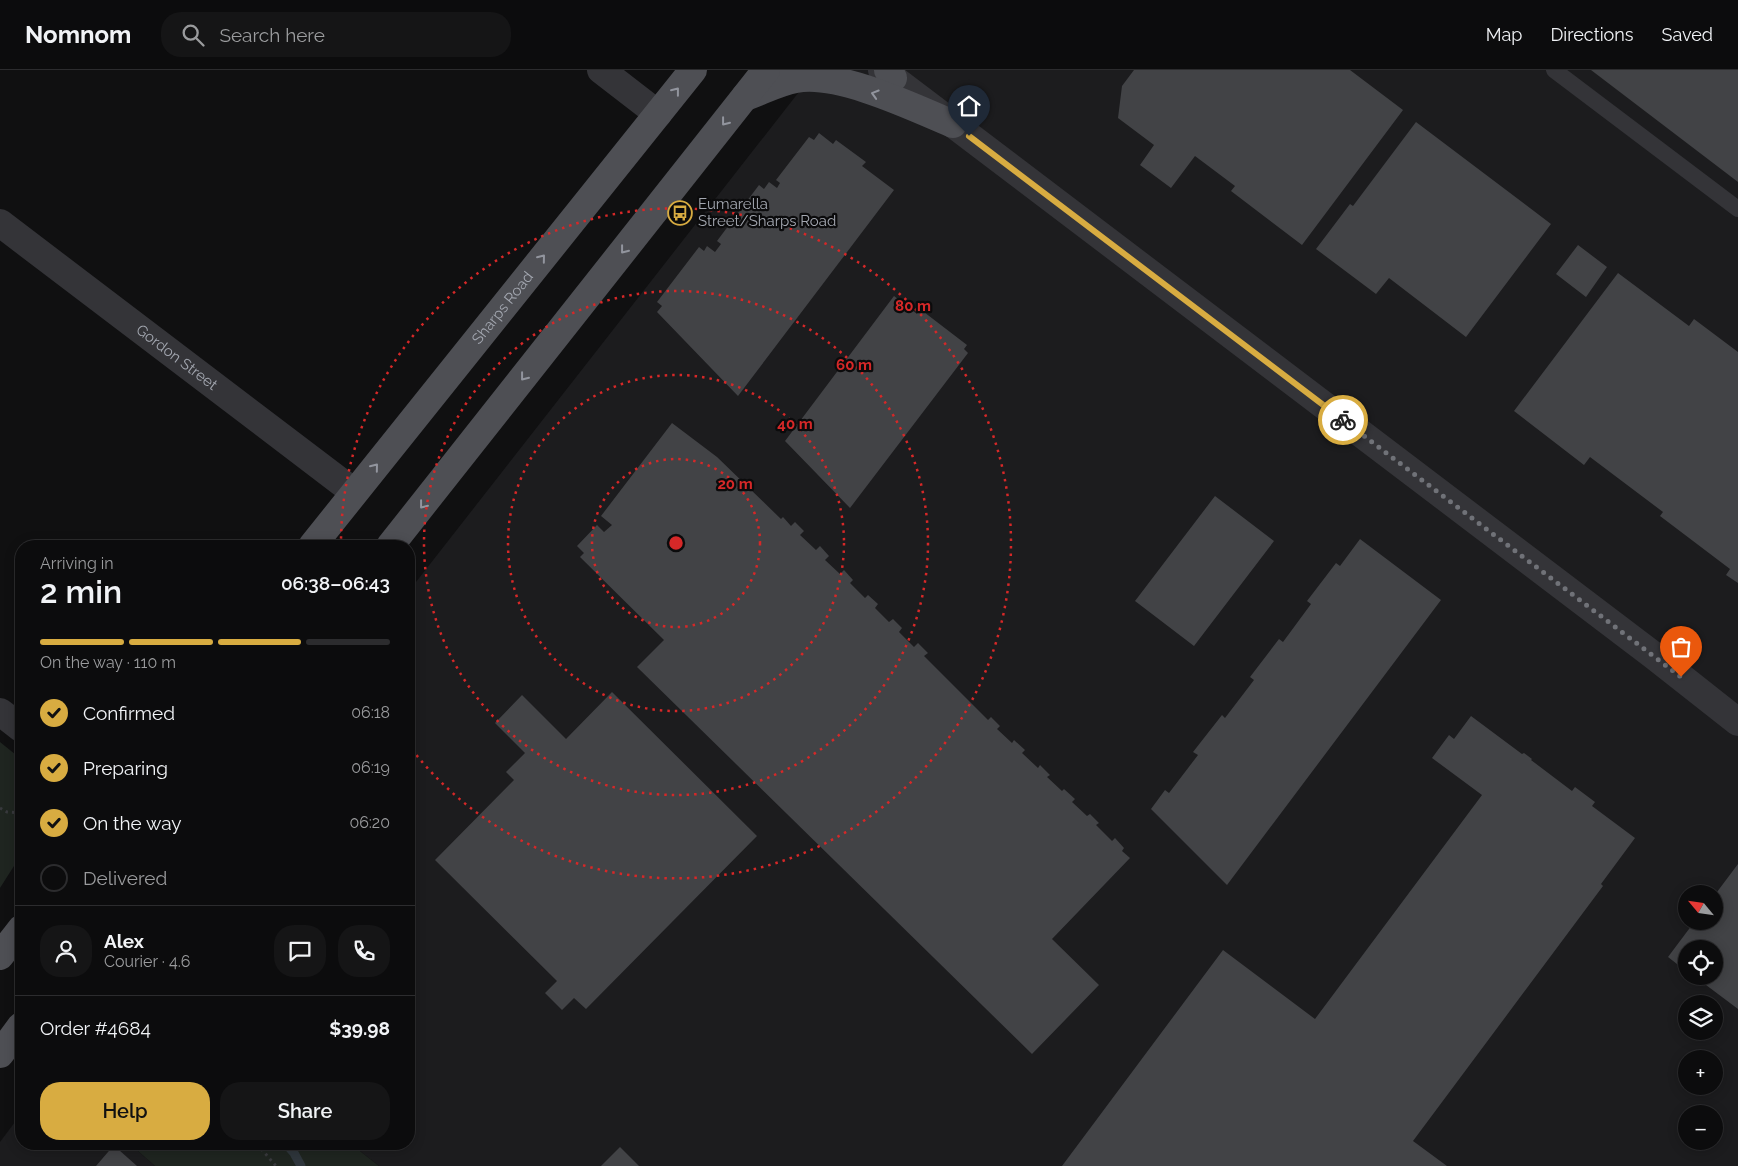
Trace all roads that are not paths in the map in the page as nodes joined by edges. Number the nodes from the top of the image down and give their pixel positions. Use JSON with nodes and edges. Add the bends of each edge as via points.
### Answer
{"nodes":[{"id":1,"x":601,"y":70,"type":"edge"},
{"id":2,"x":693,"y":70,"type":"edge"},
{"id":3,"x":766,"y":70,"type":"edge"},
{"id":4,"x":1554,"y":70,"type":"edge"},
{"id":5,"x":888,"y":73,"type":"edge"},
{"id":6,"x":744,"y":98,"type":"junction"},
{"id":7,"x":658,"y":114,"type":"junction"},
{"id":8,"x":953,"y":124,"type":"junction"},
{"id":9,"x":1738,"y":209,"type":"edge"},
{"id":10,"x":0,"y":223,"type":"edge"},
{"id":11,"x":354,"y":492,"type":"junction"},
{"id":12,"x":317,"y":540,"type":"edge"},
{"id":13,"x":395,"y":540,"type":"edge"},
{"id":14,"x":0,"y":712,"type":"edge"},
{"id":15,"x":1738,"y":722,"type":"edge"},
{"id":16,"x":15,"y":723,"type":"edge"},
{"id":17,"x":15,"y":937,"type":"edge"},
{"id":18,"x":0,"y":956,"type":"edge"},
{"id":19,"x":15,"y":1034,"type":"edge"},
{"id":20,"x":0,"y":1054,"type":"edge"}],
"edges":[{"from":1,"to":7,"type":"street"},
{"from":7,"to":2,"type":"main road","name":"Sharps Road","one_way":true},
{"from":3,"to":6,"type":"main road"},
{"from":4,"to":9,"type":"lane"},
{"from":5,"to":8,"type":"street"},
{"from":8,"to":6,"type":"main road","one_way":true,"via":[[897,100],[831,80],[797,79]]},
{"from":6,"to":13,"type":"main road","one_way":true},
{"from":11,"to":7,"type":"main road","name":"Sharps Road","one_way":true},
{"from":8,"to":15,"type":"street"},
{"from":10,"to":11,"type":"street","name":"Gordon Street"},
{"from":11,"to":12,"type":"main road","name":"Sharps Road"},
{"from":14,"to":16,"type":"street"},
{"from":17,"to":18,"type":"main road"},
{"from":19,"to":20,"type":"main road"}]}
